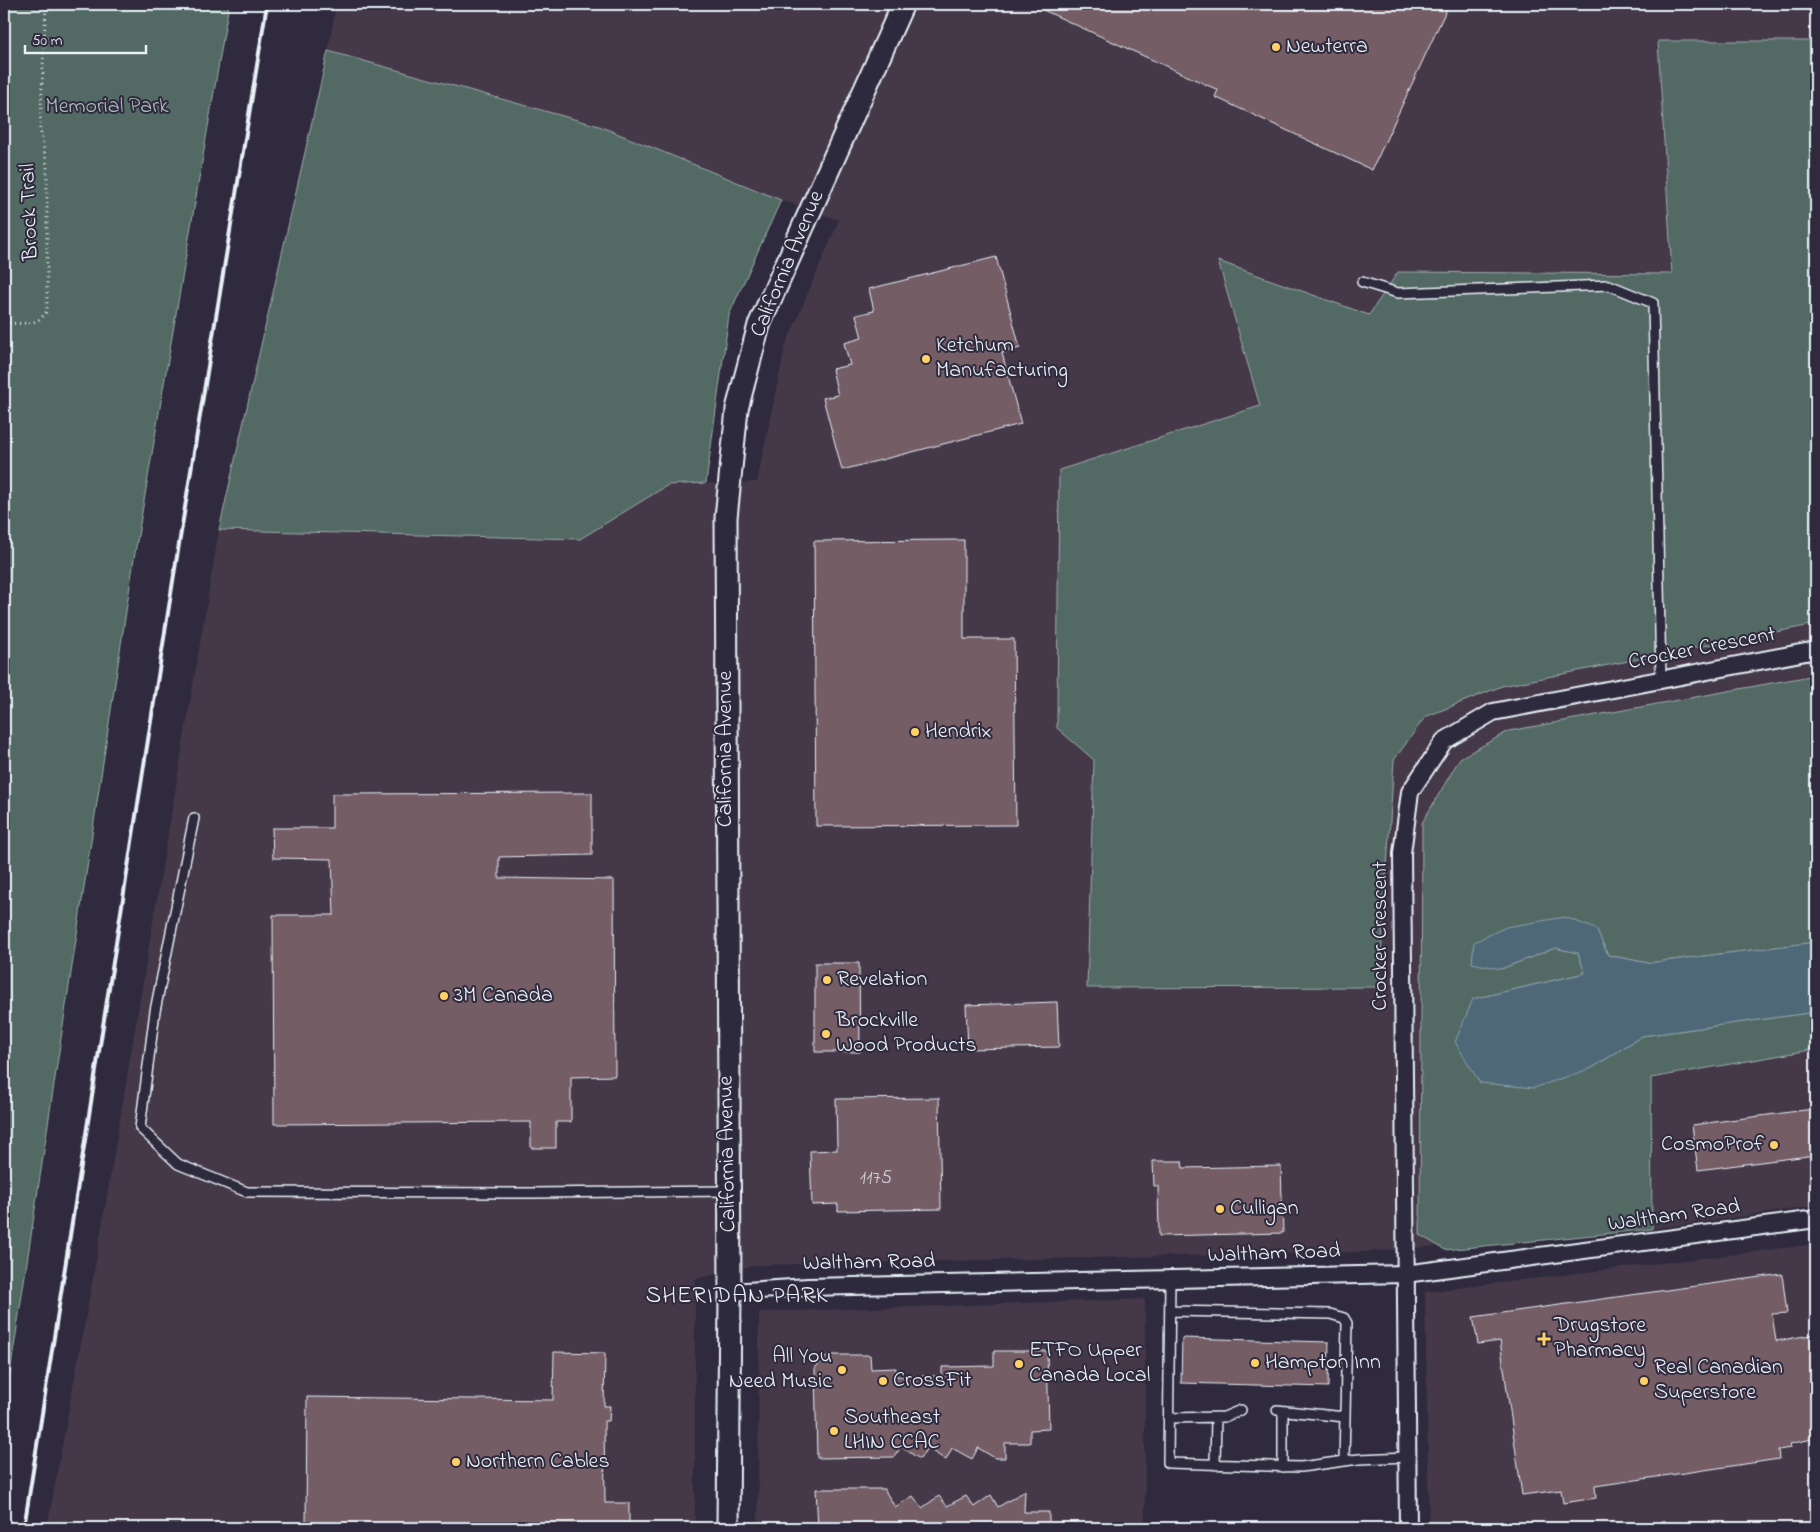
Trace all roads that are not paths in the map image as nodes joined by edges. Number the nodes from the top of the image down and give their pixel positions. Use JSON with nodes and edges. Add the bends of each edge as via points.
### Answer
{"nodes":[{"id":1,"x":903,"y":4,"type":"edge"},
{"id":2,"x":1362,"y":282,"type":"dead end"},
{"id":3,"x":1816,"y":650,"type":"edge"},
{"id":4,"x":1661,"y":679,"type":"junction"},
{"id":5,"x":194,"y":818,"type":"dead end"},
{"id":6,"x":728,"y":1190,"type":"junction"},
{"id":7,"x":1816,"y":1219,"type":"edge"},
{"id":8,"x":1405,"y":1274,"type":"junction"},
{"id":9,"x":1170,"y":1279,"type":"junction"},
{"id":10,"x":730,"y":1292,"type":"junction"},
{"id":11,"x":1170,"y":1311,"type":"junction"},
{"id":12,"x":1241,"y":1410,"type":"dead end"},
{"id":13,"x":1216,"y":1417,"type":"junction"},
{"id":14,"x":1345,"y":1417,"type":"junction"},
{"id":15,"x":1168,"y":1418,"type":"junction"},
{"id":16,"x":1407,"y":1457,"type":"junction"},
{"id":17,"x":1344,"y":1461,"type":"junction"},
{"id":18,"x":1215,"y":1465,"type":"junction"},
{"id":19,"x":1282,"y":1467,"type":"junction"},
{"id":20,"x":728,"y":1528,"type":"edge"},
{"id":21,"x":1408,"y":1528,"type":"edge"}],
"edges":[{"from":1,"to":6,"type":"street","name":"California Avenue","via":[[759,325],[738,409],[726,518]]},
{"from":2,"to":4,"type":"lane","via":[[1398,293],[1609,284],[1653,303]]},
{"from":3,"to":4,"type":"street","name":"Crocker Crescent"},
{"from":4,"to":8,"type":"street","name":"Crocker Crescent","via":[[1492,712],[1444,741],[1410,792],[1402,853]]},
{"from":5,"to":6,"type":"lane","via":[[155,1011],[140,1128],[178,1164],[247,1192]]},
{"from":6,"to":10,"type":"street","name":"California Avenue"},
{"from":7,"to":8,"type":"street","name":"Waltham Road"},
{"from":8,"to":9,"type":"street","name":"Waltham Road"},
{"from":8,"to":16,"type":"street","name":"Crocker Crescent"},
{"from":9,"to":10,"type":"street","name":"Waltham Road","via":[[808,1287]]},
{"from":9,"to":11,"type":"lane"},
{"from":10,"to":20,"type":"street","name":"California Avenue"},
{"from":11,"to":14,"type":"lane","via":[[1330,1314],[1344,1318],[1347,1323]]},
{"from":11,"to":15,"type":"lane"},
{"from":12,"to":13,"type":"lane"},
{"from":13,"to":15,"type":"lane"},
{"from":13,"to":18,"type":"lane"},
{"from":14,"to":17,"type":"lane"},
{"from":14,"to":19,"type":"lane","via":[[1280,1410]]},
{"from":15,"to":18,"type":"lane","via":[[1168,1463]]},
{"from":16,"to":17,"type":"lane"},
{"from":16,"to":21,"type":"street","name":"Crocker Crescent"},
{"from":17,"to":19,"type":"lane"},
{"from":18,"to":19,"type":"lane"}]}
